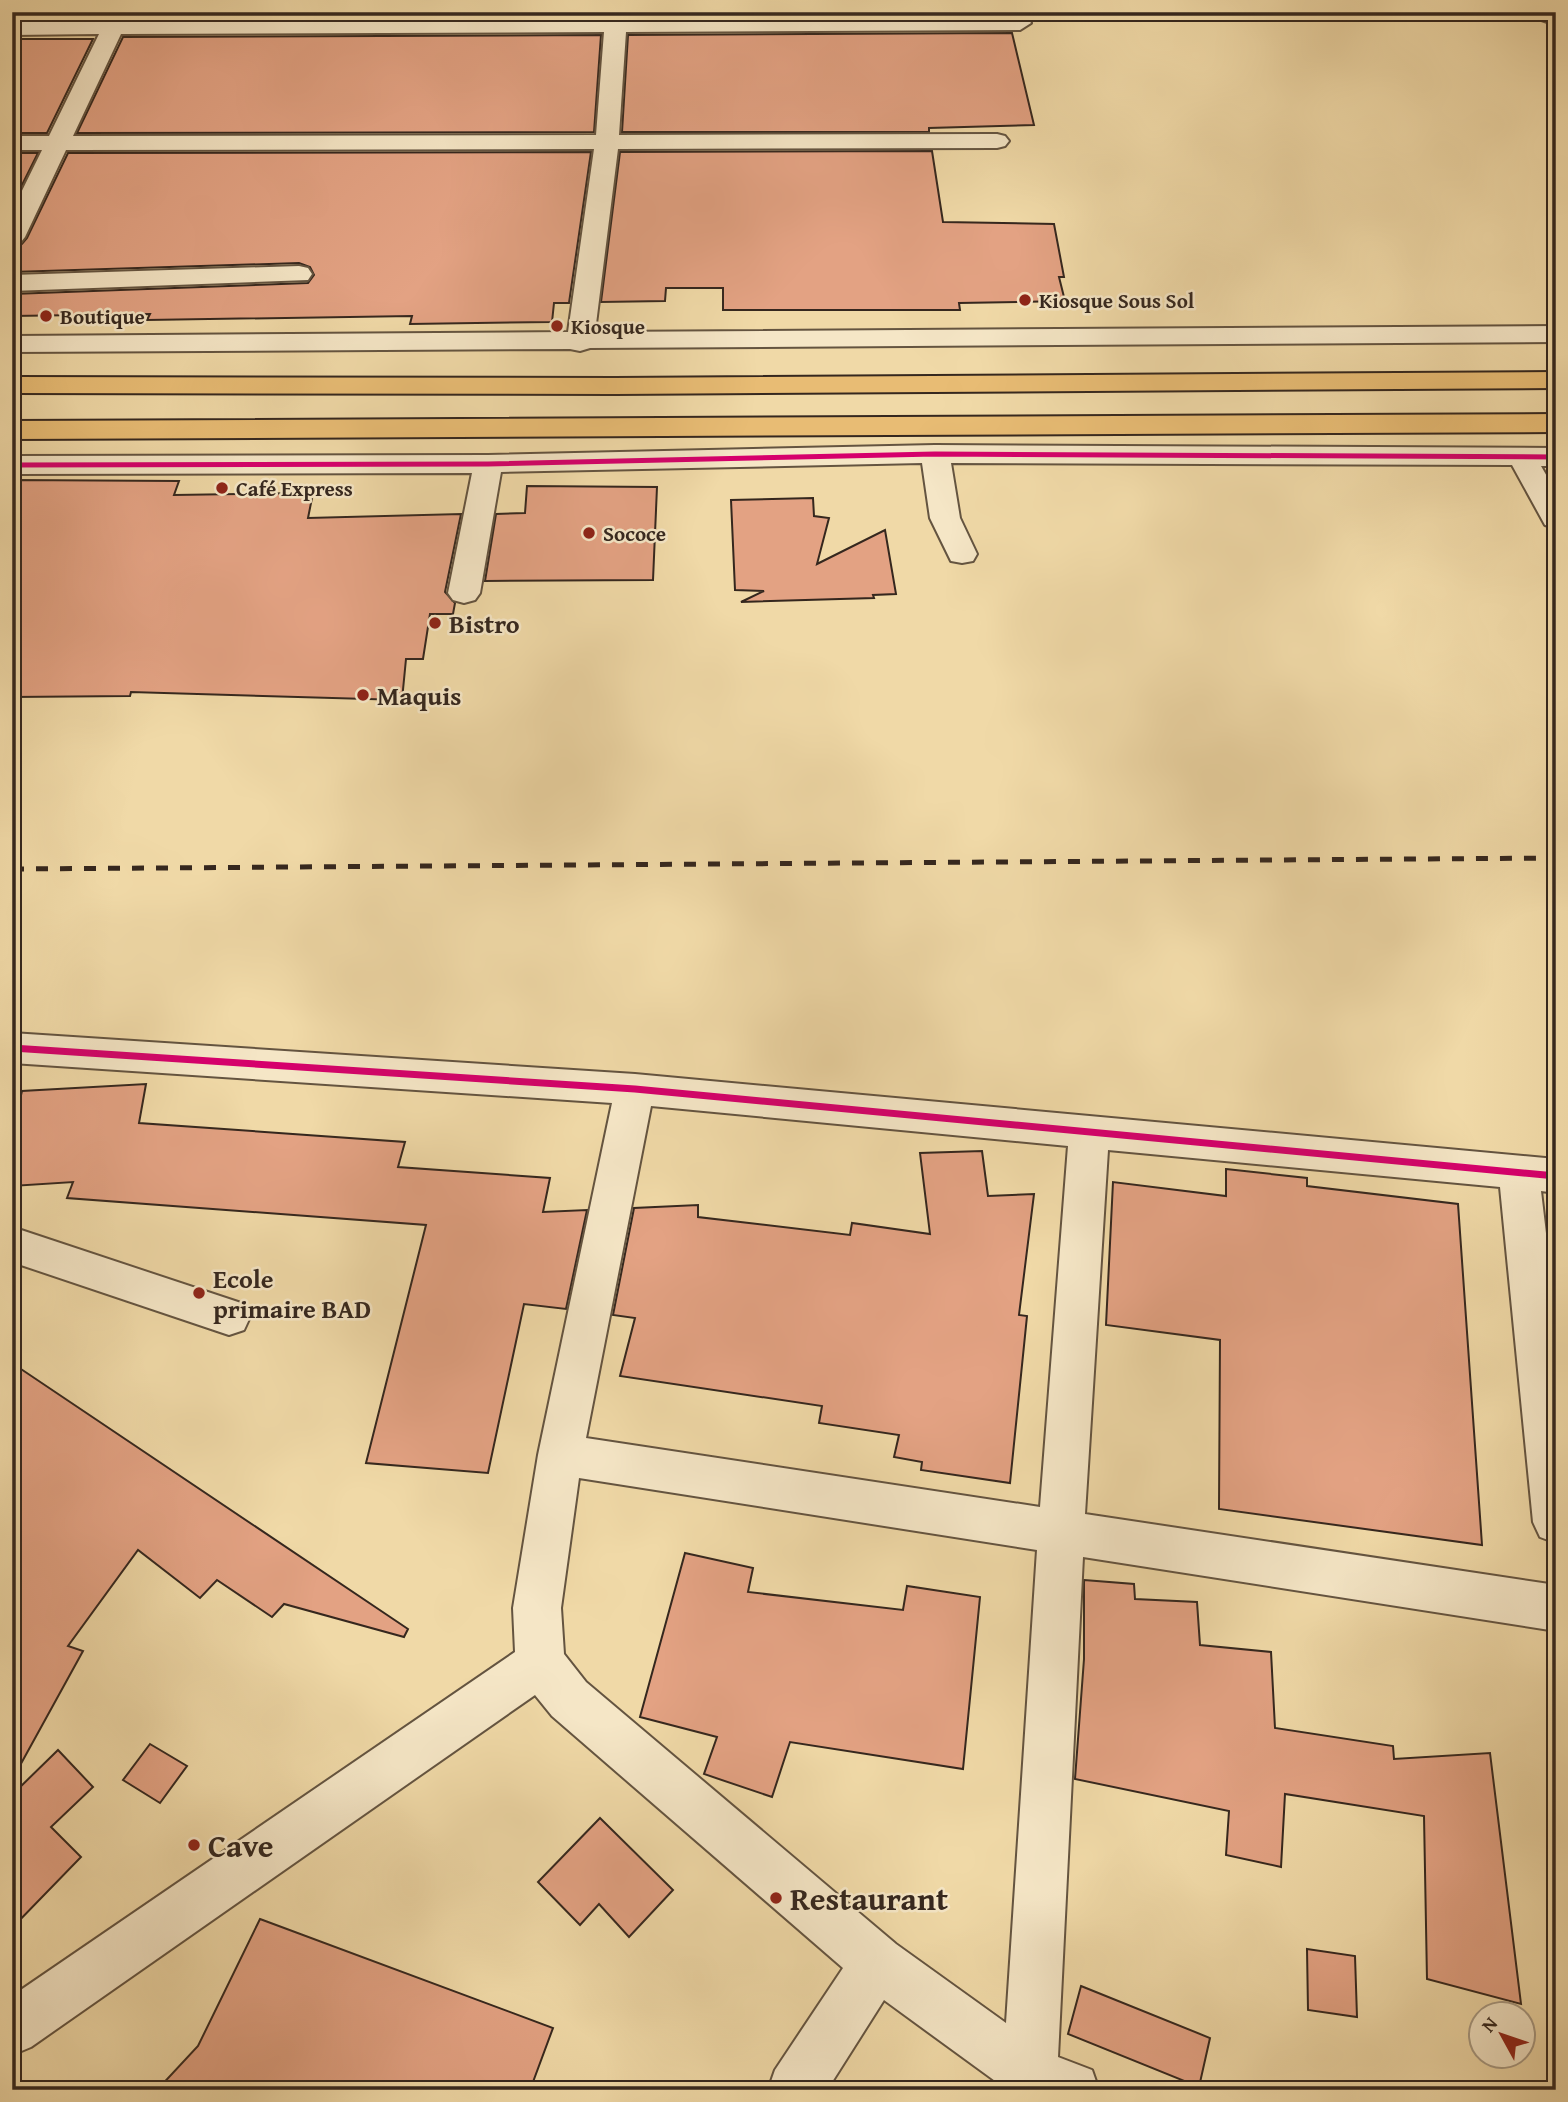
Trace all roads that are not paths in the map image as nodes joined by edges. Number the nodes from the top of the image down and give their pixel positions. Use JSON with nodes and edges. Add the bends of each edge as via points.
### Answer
{"nodes":[{"id":1,"x":1541,"y":12,"type":"edge"},
{"id":2,"x":1556,"y":18,"type":"edge"},
{"id":3,"x":616,"y":19,"type":"edge"},
{"id":4,"x":817,"y":19,"type":"edge"},
{"id":5,"x":118,"y":20,"type":"edge"},
{"id":6,"x":1020,"y":23,"type":"dead end"},
{"id":7,"x":12,"y":28,"type":"edge"},
{"id":8,"x":997,"y":141,"type":"dead end"},
{"id":9,"x":607,"y":143,"type":"junction"},
{"id":10,"x":12,"y":144,"type":"edge"},
{"id":11,"x":57,"y":144,"type":"junction"},
{"id":12,"x":12,"y":237,"type":"edge"},
{"id":13,"x":299,"y":274,"type":"dead end"},
{"id":14,"x":12,"y":283,"type":"edge"},
{"id":15,"x":1556,"y":334,"type":"edge"},
{"id":16,"x":580,"y":343,"type":"junction"},
{"id":17,"x":12,"y":344,"type":"edge"},
{"id":18,"x":1556,"y":380,"type":"edge"},
{"id":19,"x":12,"y":385,"type":"edge"},
{"id":20,"x":1556,"y":423,"type":"edge"},
{"id":21,"x":12,"y":430,"type":"edge"},
{"id":22,"x":934,"y":454,"type":"junction"},
{"id":23,"x":1522,"y":457,"type":"junction"},
{"id":24,"x":1556,"y":457,"type":"edge"},
{"id":25,"x":488,"y":464,"type":"junction"},
{"id":26,"x":12,"y":465,"type":"edge"},
{"id":27,"x":1556,"y":519,"type":"edge"},
{"id":28,"x":962,"y":554,"type":"dead end"},
{"id":29,"x":464,"y":593,"type":"dead end"},
{"id":30,"x":12,"y":1048,"type":"edge"},
{"id":31,"x":635,"y":1089,"type":"junction"},
{"id":32,"x":1089,"y":1134,"type":"junction"},
{"id":33,"x":1538,"y":1174,"type":"edge"},
{"id":34,"x":12,"y":1244,"type":"edge"},
{"id":35,"x":229,"y":1317,"type":"dead end"},
{"id":36,"x":561,"y":1455,"type":"junction"},
{"id":37,"x":1556,"y":1522,"type":"edge"},
{"id":38,"x":1061,"y":1534,"type":"junction"},
{"id":39,"x":1556,"y":1608,"type":"edge"},
{"id":40,"x":540,"y":1663,"type":"junction"},
{"id":41,"x":877,"y":1963,"type":"junction"},
{"id":42,"x":12,"y":2028,"type":"edge"},
{"id":43,"x":1044,"y":2084,"type":"edge"},
{"id":44,"x":795,"y":2090,"type":"edge"}],
"edges":[{"from":1,"to":2,"type":"street"},
{"from":3,"to":4,"type":"street"},
{"from":3,"to":5,"type":"street"},
{"from":3,"to":9,"type":"street"},
{"from":4,"to":6,"type":"street"},
{"from":5,"to":7,"type":"street"},
{"from":5,"to":11,"type":"street"},
{"from":8,"to":9,"type":"street"},
{"from":9,"to":11,"type":"street"},
{"from":9,"to":16,"type":"street"},
{"from":10,"to":11,"type":"street"},
{"from":11,"to":12,"type":"street"},
{"from":13,"to":14,"type":"street"},
{"from":15,"to":16,"type":"street"},
{"from":16,"to":17,"type":"street"},
{"from":18,"to":19,"type":"main road"},
{"from":20,"to":21,"type":"main road"},
{"from":22,"to":23,"type":"street"},
{"from":22,"to":25,"type":"street"},
{"from":22,"to":28,"type":"street","via":[[946,518]]},
{"from":23,"to":24,"type":"street"},
{"from":23,"to":27,"type":"street"},
{"from":25,"to":26,"type":"street"},
{"from":25,"to":29,"type":"street"},
{"from":30,"to":31,"type":"street"},
{"from":31,"to":32,"type":"street"},
{"from":31,"to":36,"type":"street"},
{"from":32,"to":33,"type":"street"},
{"from":32,"to":38,"type":"street"},
{"from":33,"to":37,"type":"street"},
{"from":34,"to":35,"type":"street"},
{"from":36,"to":38,"type":"street"},
{"from":36,"to":40,"type":"street","via":[[537,1608]]},
{"from":38,"to":39,"type":"street"},
{"from":38,"to":43,"type":"street"},
{"from":40,"to":41,"type":"street","via":[[569,1699]]},
{"from":40,"to":42,"type":"street"},
{"from":41,"to":43,"type":"street"},
{"from":41,"to":44,"type":"street"}]}
